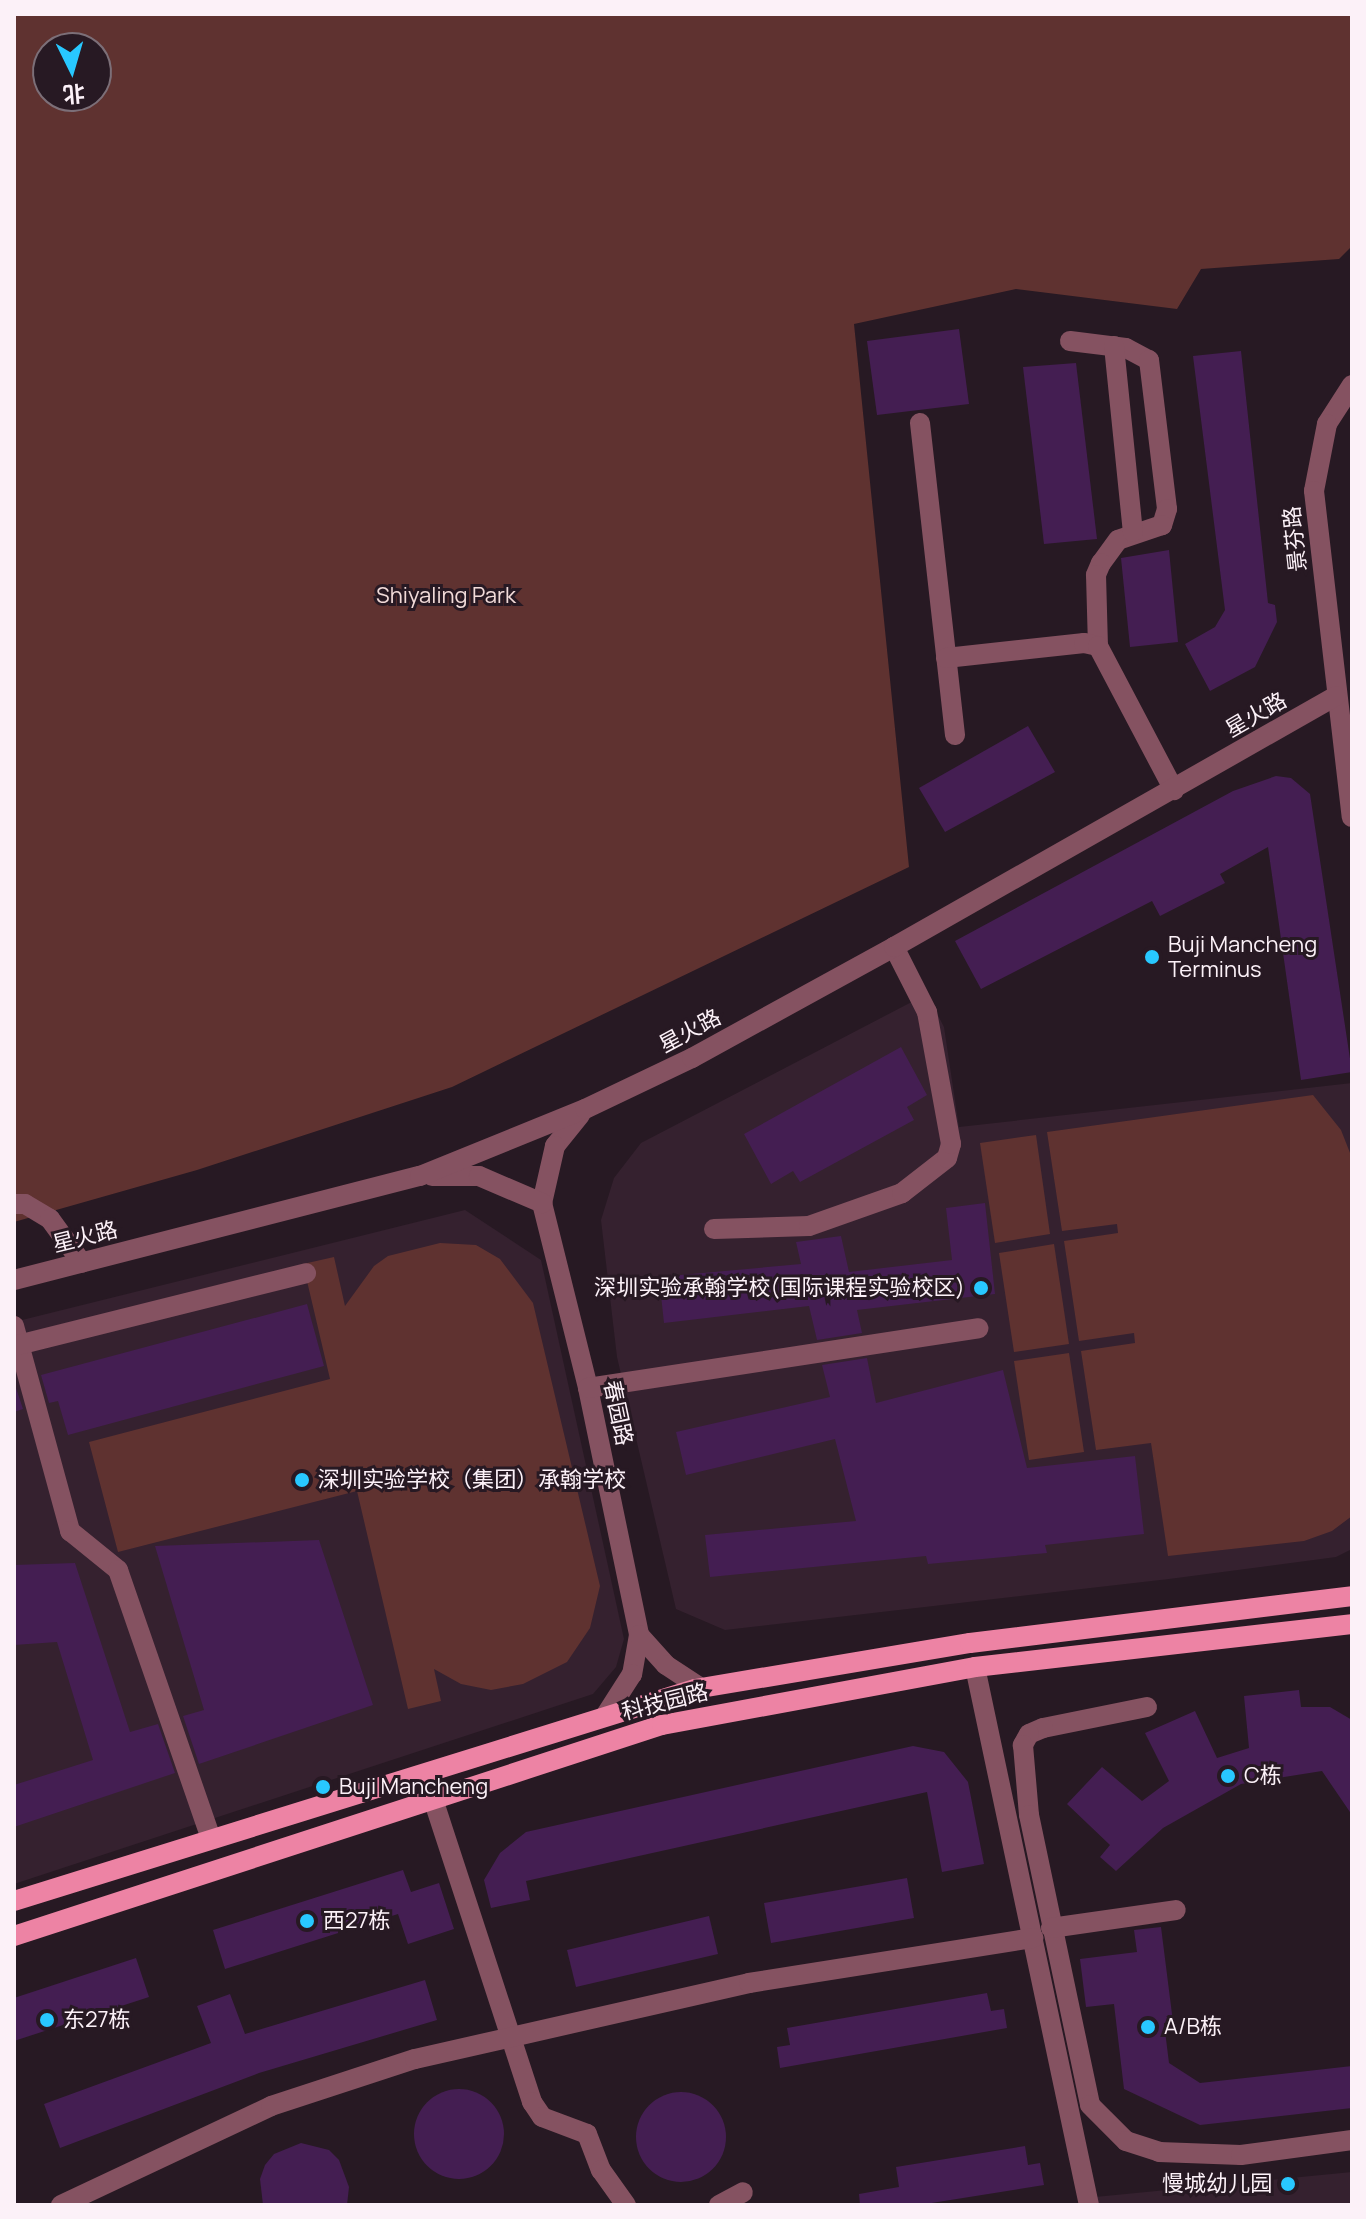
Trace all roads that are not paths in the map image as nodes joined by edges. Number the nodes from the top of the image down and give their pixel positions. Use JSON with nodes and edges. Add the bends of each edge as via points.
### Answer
{"nodes":[{"id":1,"x":1070,"y":341,"type":"dead end"},
{"id":2,"x":1114,"y":346,"type":"junction"},
{"id":3,"x":1352,"y":385,"type":"edge"},
{"id":4,"x":920,"y":423,"type":"dead end"},
{"id":5,"x":1133,"y":532,"type":"junction"},
{"id":6,"x":1098,"y":646,"type":"junction"},
{"id":7,"x":946,"y":658,"type":"junction"},
{"id":8,"x":1336,"y":696,"type":"junction"},
{"id":9,"x":1352,"y":727,"type":"edge"},
{"id":10,"x":955,"y":735,"type":"dead end"},
{"id":11,"x":1174,"y":790,"type":"junction"},
{"id":12,"x":1352,"y":817,"type":"edge"},
{"id":13,"x":894,"y":947,"type":"junction"},
{"id":14,"x":585,"y":1109,"type":"junction"},
{"id":15,"x":420,"y":1176,"type":"junction"},
{"id":16,"x":542,"y":1203,"type":"junction"},
{"id":17,"x":14,"y":1204,"type":"edge"},
{"id":18,"x":714,"y":1229,"type":"dead end"},
{"id":19,"x":82,"y":1263,"type":"junction"},
{"id":20,"x":306,"y":1273,"type":"dead end"},
{"id":21,"x":14,"y":1280,"type":"edge"},
{"id":22,"x":978,"y":1328,"type":"dead end"},
{"id":23,"x":16,"y":1339,"type":"edge"},
{"id":24,"x":588,"y":1388,"type":"junction"},
{"id":25,"x":1352,"y":1596,"type":"edge"},
{"id":26,"x":1352,"y":1624,"type":"edge"},
{"id":27,"x":639,"y":1635,"type":"junction"},
{"id":28,"x":975,"y":1667,"type":"junction"},
{"id":29,"x":701,"y":1688,"type":"junction"},
{"id":30,"x":1147,"y":1707,"type":"dead end"},
{"id":31,"x":605,"y":1716,"type":"junction"},
{"id":32,"x":433,"y":1799,"type":"junction"},
{"id":33,"x":211,"y":1838,"type":"junction"},
{"id":34,"x":14,"y":1901,"type":"edge"},
{"id":35,"x":1176,"y":1910,"type":"dead end"},
{"id":36,"x":1042,"y":1933,"type":"junction"},
{"id":37,"x":14,"y":1936,"type":"edge"},
{"id":38,"x":511,"y":2035,"type":"junction"},
{"id":39,"x":1352,"y":2140,"type":"edge"},
{"id":40,"x":743,"y":2192,"type":"dead end"},
{"id":41,"x":61,"y":2205,"type":"edge"},
{"id":42,"x":626,"y":2205,"type":"edge"},
{"id":43,"x":719,"y":2205,"type":"edge"},
{"id":44,"x":1089,"y":2205,"type":"edge"}],
"edges":[{"from":1,"to":2,"type":"street"},
{"from":2,"to":5,"type":"street"},
{"from":2,"to":5,"type":"street","via":[[1149,360],[1167,509],[1162,525]]},
{"from":3,"to":8,"type":"street","name":"景芬路","via":[[1327,424],[1315,480]]},
{"from":4,"to":7,"type":"street"},
{"from":5,"to":6,"type":"street","via":[[1118,540],[1096,575]]},
{"from":6,"to":7,"type":"street","via":[[1084,643]]},
{"from":6,"to":11,"type":"street"},
{"from":7,"to":10,"type":"street"},
{"from":8,"to":9,"type":"street","name":"景芬路"},
{"from":8,"to":11,"type":"street","name":"星火路"},
{"from":8,"to":12,"type":"street","name":"景芬路"},
{"from":11,"to":13,"type":"street","name":"星火路"},
{"from":13,"to":14,"type":"street","name":"星火路","via":[[692,1058]]},
{"from":13,"to":18,"type":"street","via":[[927,1012],[951,1144],[947,1158],[902,1193],[809,1226]]},
{"from":14,"to":15,"type":"street","name":"星火路"},
{"from":14,"to":16,"type":"street","name":"春园路","via":[[555,1146]]},
{"from":15,"to":16,"type":"street","via":[[479,1176]]},
{"from":15,"to":19,"type":"street","name":"星火路"},
{"from":16,"to":24,"type":"street","name":"春园路"},
{"from":17,"to":19,"type":"street","via":[[25,1204],[50,1219]]},
{"from":19,"to":21,"type":"street","name":"星火路"},
{"from":20,"to":23,"type":"street"},
{"from":22,"to":24,"type":"street"},
{"from":23,"to":33,"type":"street","via":[[70,1531],[118,1570]]},
{"from":24,"to":27,"type":"street","name":"春园路"},
{"from":25,"to":29,"type":"main road","name":"科技园路","via":[[970,1643]]},
{"from":26,"to":28,"type":"main road","name":"科技园路"},
{"from":27,"to":29,"type":"street","via":[[666,1665]]},
{"from":27,"to":31,"type":"street","name":"春园路","via":[[632,1674]]},
{"from":28,"to":32,"type":"main road","name":"科技园路","via":[[662,1725]]},
{"from":28,"to":36,"type":"street"},
{"from":29,"to":31,"type":"main road","name":"科技园路"},
{"from":30,"to":36,"type":"street","via":[[1043,1728],[1029,1734],[1023,1745]]},
{"from":31,"to":33,"type":"main road","name":"科技园路"},
{"from":32,"to":37,"type":"main road","name":"科技园路"},
{"from":32,"to":38,"type":"street"},
{"from":33,"to":34,"type":"main road","name":"科技园路"},
{"from":35,"to":36,"type":"street"},
{"from":36,"to":38,"type":"street","via":[[749,1983]]},
{"from":36,"to":39,"type":"street","via":[[1090,2105],[1126,2141],[1159,2152],[1241,2155]]},
{"from":36,"to":44,"type":"street"},
{"from":38,"to":41,"type":"street","via":[[271,2106]]},
{"from":38,"to":42,"type":"street","via":[[542,2117],[587,2134],[601,2170]]},
{"from":40,"to":43,"type":"street"}]}
